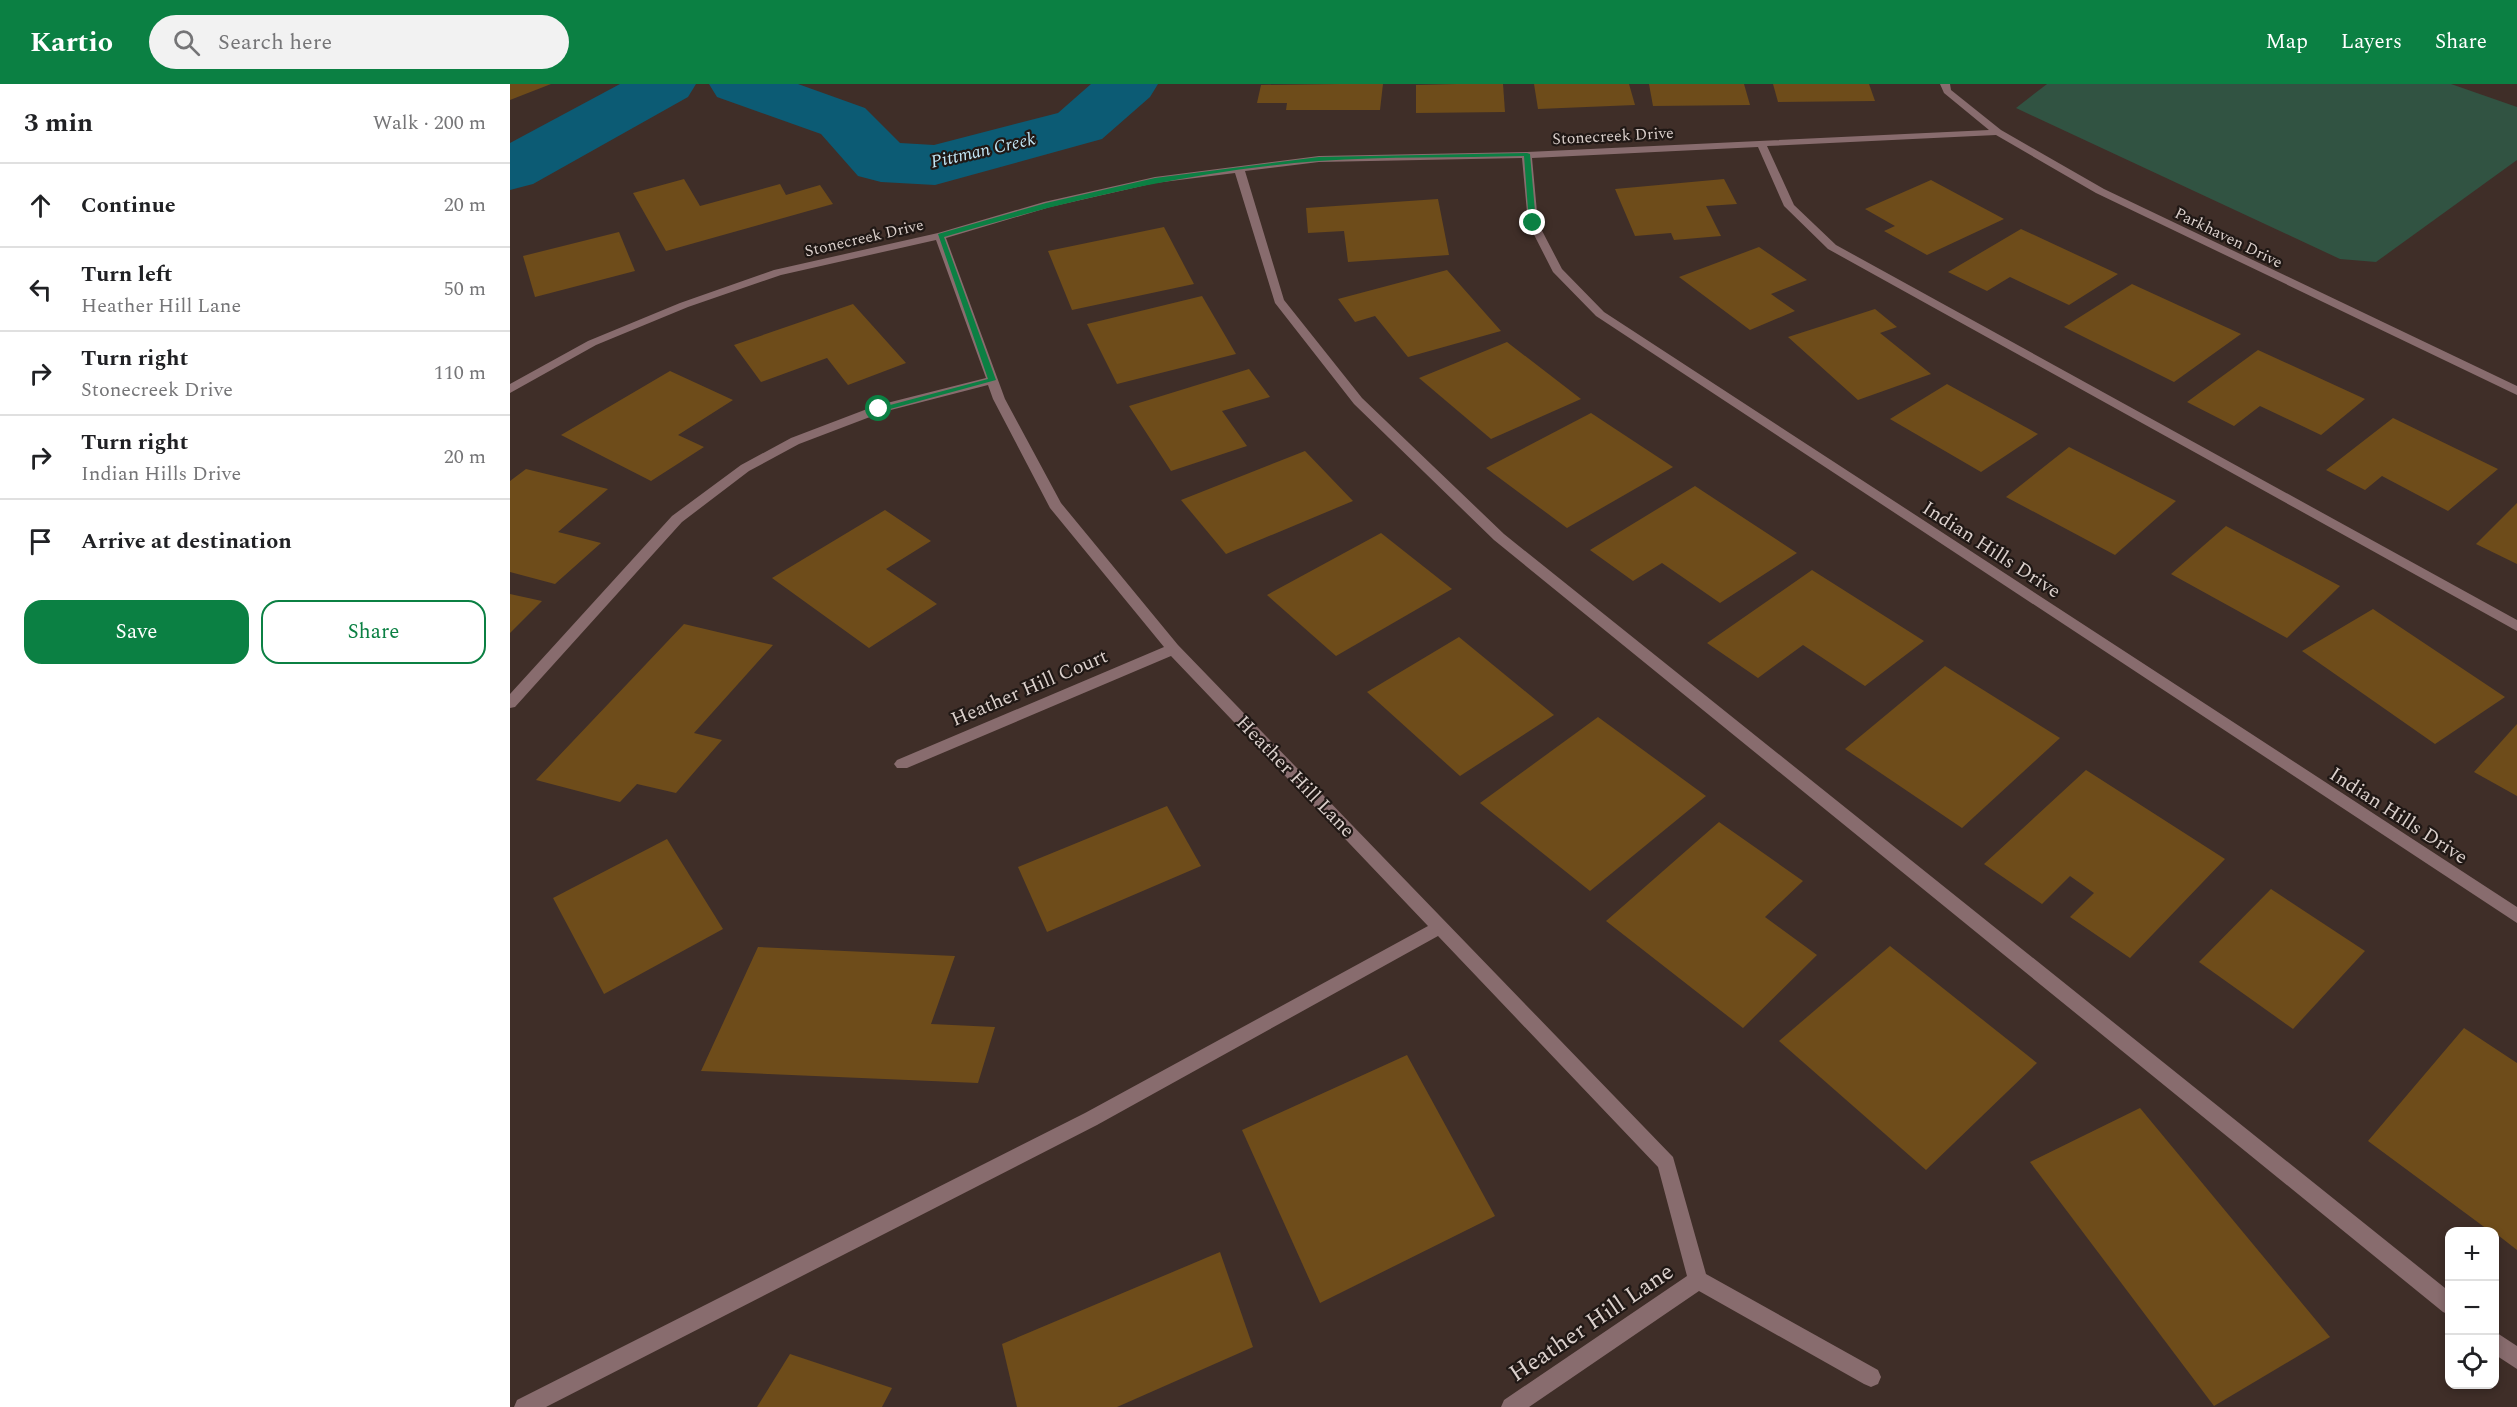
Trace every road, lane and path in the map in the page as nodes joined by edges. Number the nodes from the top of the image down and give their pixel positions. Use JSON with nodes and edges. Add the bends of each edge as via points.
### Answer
{"nodes":[{"id":1,"x":1945,"y":84,"type":"edge"},
{"id":2,"x":1998,"y":132,"type":"junction"},
{"id":3,"x":1761,"y":143,"type":"junction"},
{"id":4,"x":1527,"y":154,"type":"junction"},
{"id":5,"x":1239,"y":169,"type":"junction"},
{"id":6,"x":940,"y":236,"type":"junction"},
{"id":7,"x":992,"y":380,"type":"junction"},
{"id":8,"x":510,"y":389,"type":"edge"},
{"id":9,"x":2517,"y":391,"type":"edge"},
{"id":10,"x":2517,"y":626,"type":"edge"},
{"id":11,"x":1173,"y":649,"type":"junction"},
{"id":12,"x":510,"y":703,"type":"edge"},
{"id":13,"x":902,"y":764,"type":"dead end"},
{"id":14,"x":2517,"y":916,"type":"edge"},
{"id":15,"x":1440,"y":927,"type":"junction"},
{"id":16,"x":1698,"y":1280,"type":"junction"},
{"id":17,"x":2445,"y":1301,"type":"edge"},
{"id":18,"x":2499,"y":1345,"type":"edge"},
{"id":19,"x":2517,"y":1359,"type":"edge"},
{"id":20,"x":1871,"y":1377,"type":"dead end"},
{"id":21,"x":524,"y":1407,"type":"edge"},
{"id":22,"x":1511,"y":1407,"type":"edge"}],
"edges":[{"from":1,"to":2,"type":"street","name":"Parkhaven Drive","via":[[1947,90]]},
{"from":2,"to":3,"type":"street","name":"Stonecreek Drive"},
{"from":2,"to":9,"type":"street","name":"Parkhaven Drive","via":[[2100,191]]},
{"from":3,"to":4,"type":"street","name":"Stonecreek Drive"},
{"from":3,"to":10,"type":"street","via":[[1789,206],[1832,247]]},
{"from":4,"to":5,"type":"street","name":"Stonecreek Drive","via":[[1319,159]]},
{"from":4,"to":14,"type":"street","name":"Indian Hills Drive","via":[[1533,223],[1557,270],[1600,314]]},
{"from":5,"to":6,"type":"street","name":"Stonecreek Drive","via":[[1155,180],[1048,204]]},
{"from":5,"to":17,"type":"street","via":[[1279,301],[1358,401],[1499,537]]},
{"from":6,"to":7,"type":"street","name":"Heather Hill Lane"},
{"from":6,"to":8,"type":"street","name":"Stonecreek Drive","via":[[778,272],[684,305],[592,343]]},
{"from":7,"to":11,"type":"street","name":"Heather Hill Lane","via":[[1055,505]]},
{"from":7,"to":12,"type":"street","via":[[879,409],[795,441],[746,468],[677,519]]},
{"from":11,"to":13,"type":"street","name":"Heather Hill Court"},
{"from":11,"to":15,"type":"street","name":"Heather Hill Lane"},
{"from":15,"to":16,"type":"street","name":"Heather Hill Lane","via":[[1666,1163]]},
{"from":15,"to":21,"type":"street","via":[[1091,1119]]},
{"from":16,"to":20,"type":"street","name":"Heather Hill Lane"},
{"from":16,"to":22,"type":"street","name":"Heather Hill Lane"},
{"from":18,"to":19,"type":"street"}]}
